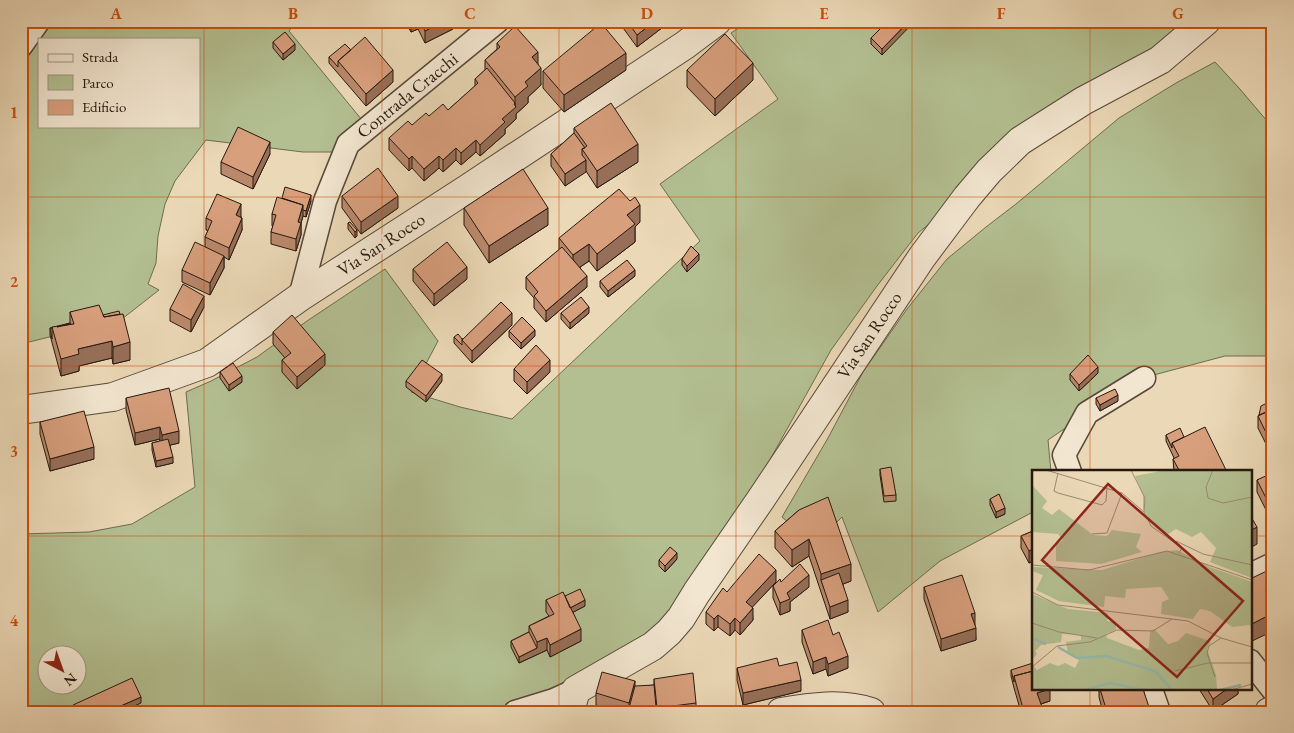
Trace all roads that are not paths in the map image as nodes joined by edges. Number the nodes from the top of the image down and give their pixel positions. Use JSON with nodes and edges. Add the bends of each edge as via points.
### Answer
{"nodes":[{"id":1,"x":498,"y":21,"type":"edge"},
{"id":2,"x":717,"y":21,"type":"edge"},
{"id":3,"x":1206,"y":21,"type":"edge"},
{"id":4,"x":38,"y":22,"type":"edge"},
{"id":5,"x":21,"y":46,"type":"edge"},
{"id":6,"x":300,"y":297,"type":"junction"},
{"id":7,"x":1144,"y":378,"type":"dead end"},
{"id":8,"x":21,"y":410,"type":"edge"},
{"id":9,"x":1069,"y":470,"type":"edge"},
{"id":10,"x":1273,"y":564,"type":"edge"},
{"id":11,"x":1252,"y":574,"type":"edge"},
{"id":12,"x":1252,"y":664,"type":"edge"},
{"id":13,"x":1151,"y":690,"type":"edge"},
{"id":14,"x":1273,"y":690,"type":"edge"},
{"id":15,"x":573,"y":701,"type":"edge"},
{"id":16,"x":1273,"y":710,"type":"edge"},
{"id":17,"x":515,"y":712,"type":"edge"},
{"id":18,"x":781,"y":712,"type":"edge"},
{"id":19,"x":871,"y":712,"type":"edge"},
{"id":20,"x":1159,"y":712,"type":"edge"},
{"id":21,"x":1269,"y":712,"type":"edge"}],
"edges":[{"from":1,"to":6,"type":"street","name":"Contrada Cracchi","via":[[348,144],[325,201]]},
{"from":2,"to":6,"type":"street","name":"Via San Rocco"},
{"from":3,"to":15,"type":"street","name":"Via San Rocco","via":[[1160,60],[1083,100],[1020,141],[988,172],[922,257],[681,618],[653,646]]},
{"from":4,"to":5,"type":"street"},
{"from":6,"to":8,"type":"street","name":"Via San Rocco","via":[[207,363],[113,396]]},
{"from":7,"to":9,"type":"street","via":[[1087,413],[1064,455]]},
{"from":10,"to":11,"type":"street"},
{"from":12,"to":14,"type":"street"},
{"from":13,"to":20,"type":"street"},
{"from":15,"to":17,"type":"street","via":[[554,700]]},
{"from":16,"to":21,"type":"street"},
{"from":18,"to":19,"type":"street","via":[[813,706],[858,707]]}]}
